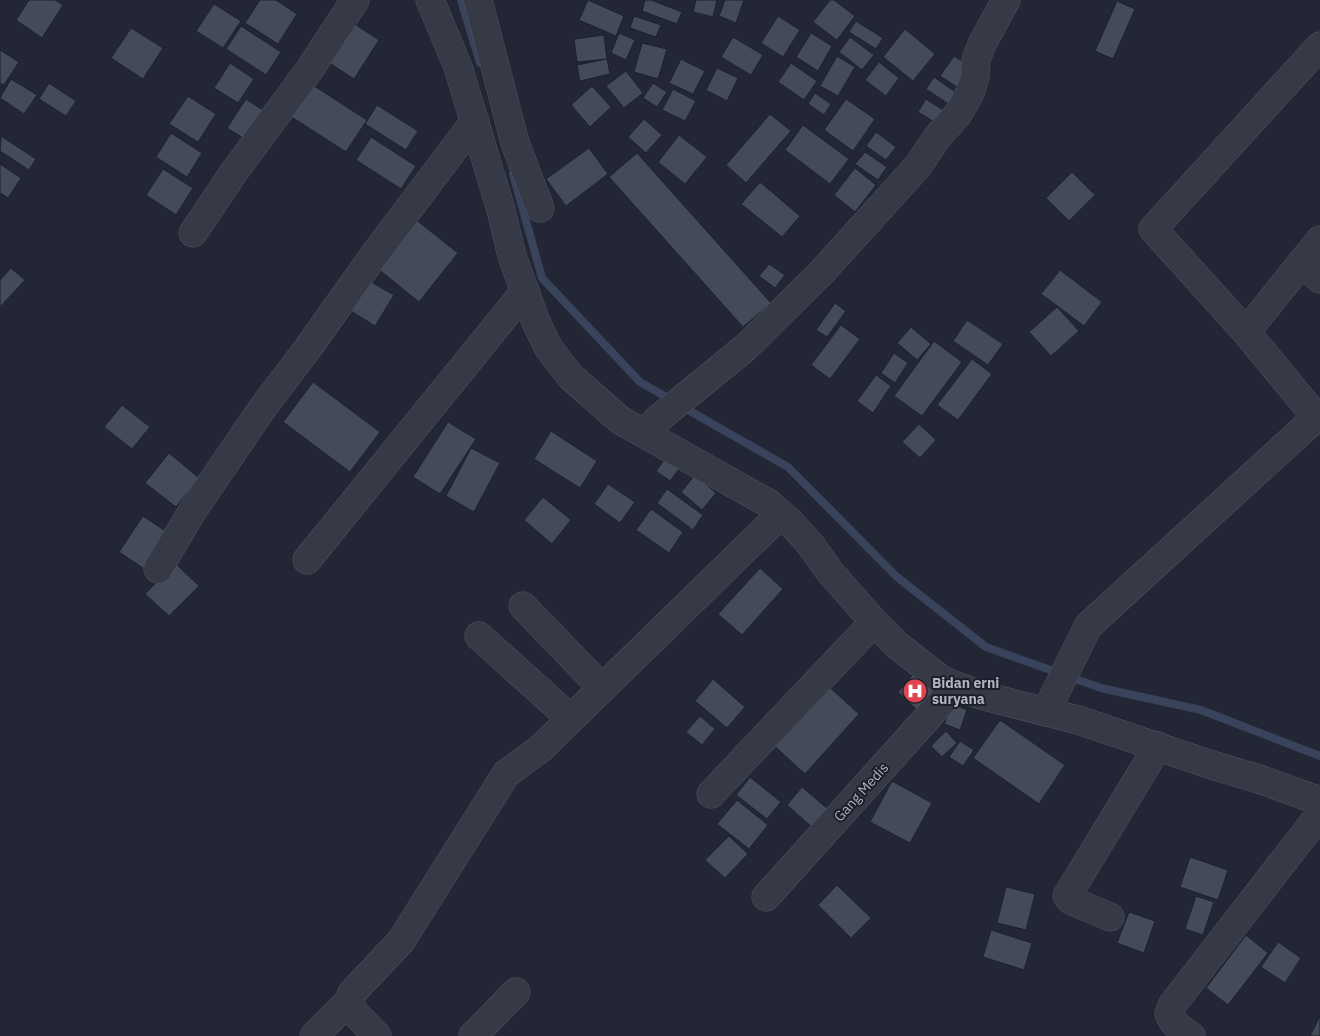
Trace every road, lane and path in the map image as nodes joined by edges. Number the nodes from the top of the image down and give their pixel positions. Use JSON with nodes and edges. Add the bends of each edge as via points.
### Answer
{"nodes":[{"id":1,"x":354,"y":0,"type":"edge"},
{"id":2,"x":430,"y":0,"type":"edge"},
{"id":3,"x":478,"y":0,"type":"edge"},
{"id":4,"x":1006,"y":0,"type":"edge"},
{"id":5,"x":1320,"y":46,"type":"edge"},
{"id":6,"x":475,"y":121,"type":"junction"},
{"id":7,"x":540,"y":208,"type":"dead end"},
{"id":8,"x":193,"y":233,"type":"dead end"},
{"id":9,"x":1320,"y":240,"type":"edge"},
{"id":10,"x":1311,"y":271,"type":"edge"},
{"id":11,"x":525,"y":291,"type":"junction"},
{"id":12,"x":1246,"y":332,"type":"junction"},
{"id":13,"x":1318,"y":416,"type":"edge"},
{"id":14,"x":651,"y":426,"type":"junction"},
{"id":15,"x":781,"y":514,"type":"junction"},
{"id":16,"x":307,"y":560,"type":"dead end"},
{"id":17,"x":158,"y":569,"type":"dead end"},
{"id":18,"x":523,"y":606,"type":"dead end"},
{"id":19,"x":874,"y":622,"type":"junction"},
{"id":20,"x":480,"y":636,"type":"dead end"},
{"id":21,"x":956,"y":686,"type":"junction"},
{"id":22,"x":602,"y":688,"type":"junction"},
{"id":23,"x":1046,"y":712,"type":"junction"},
{"id":24,"x":570,"y":718,"type":"junction"},
{"id":25,"x":1158,"y":746,"type":"junction"},
{"id":26,"x":711,"y":794,"type":"dead end"},
{"id":27,"x":1320,"y":801,"type":"edge"},
{"id":28,"x":1320,"y":814,"type":"edge"},
{"id":29,"x":766,"y":897,"type":"dead end"},
{"id":30,"x":1110,"y":917,"type":"dead end"},
{"id":31,"x":516,"y":992,"type":"dead end"},
{"id":32,"x":348,"y":1002,"type":"junction"},
{"id":33,"x":314,"y":1036,"type":"edge"},
{"id":34,"x":377,"y":1036,"type":"edge"},
{"id":35,"x":474,"y":1036,"type":"edge"},
{"id":36,"x":1191,"y":1036,"type":"edge"}],
"edges":[{"from":1,"to":8,"type":"street","via":[[310,69]]},
{"from":2,"to":6,"type":"street","via":[[448,41]]},
{"from":3,"to":7,"type":"street","via":[[515,143]]},
{"from":4,"to":14,"type":"street","via":[[982,44],[970,93],[917,167],[821,273],[746,347]]},
{"from":5,"to":12,"type":"street","via":[[1153,229]]},
{"from":6,"to":11,"type":"street","via":[[512,256]]},
{"from":6,"to":17,"type":"street","via":[[264,406]]},
{"from":9,"to":10,"type":"street"},
{"from":10,"to":12,"type":"street"},
{"from":11,"to":14,"type":"street","via":[[548,347],[570,376],[620,420]]},
{"from":11,"to":16,"type":"street"},
{"from":12,"to":13,"type":"street"},
{"from":13,"to":23,"type":"street","via":[[1088,626]]},
{"from":14,"to":15,"type":"street"},
{"from":15,"to":19,"type":"street"},
{"from":15,"to":22,"type":"street"},
{"from":18,"to":22,"type":"street"},
{"from":19,"to":21,"type":"street","via":[[896,645],[939,678]]},
{"from":19,"to":26,"type":"street"},
{"from":20,"to":24,"type":"street"},
{"from":21,"to":23,"type":"street"},
{"from":21,"to":29,"type":"street","name":"Gang Medis"},
{"from":22,"to":24,"type":"street"},
{"from":23,"to":25,"type":"street"},
{"from":24,"to":32,"type":"street","via":[[540,748],[506,774],[401,941],[352,993]]},
{"from":25,"to":27,"type":"street"},
{"from":25,"to":30,"type":"street","via":[[1067,896]]},
{"from":28,"to":36,"type":"street","via":[[1173,1004],[1169,1014],[1172,1022]]},
{"from":31,"to":35,"type":"street"},
{"from":32,"to":33,"type":"street"},
{"from":32,"to":34,"type":"street"}]}
